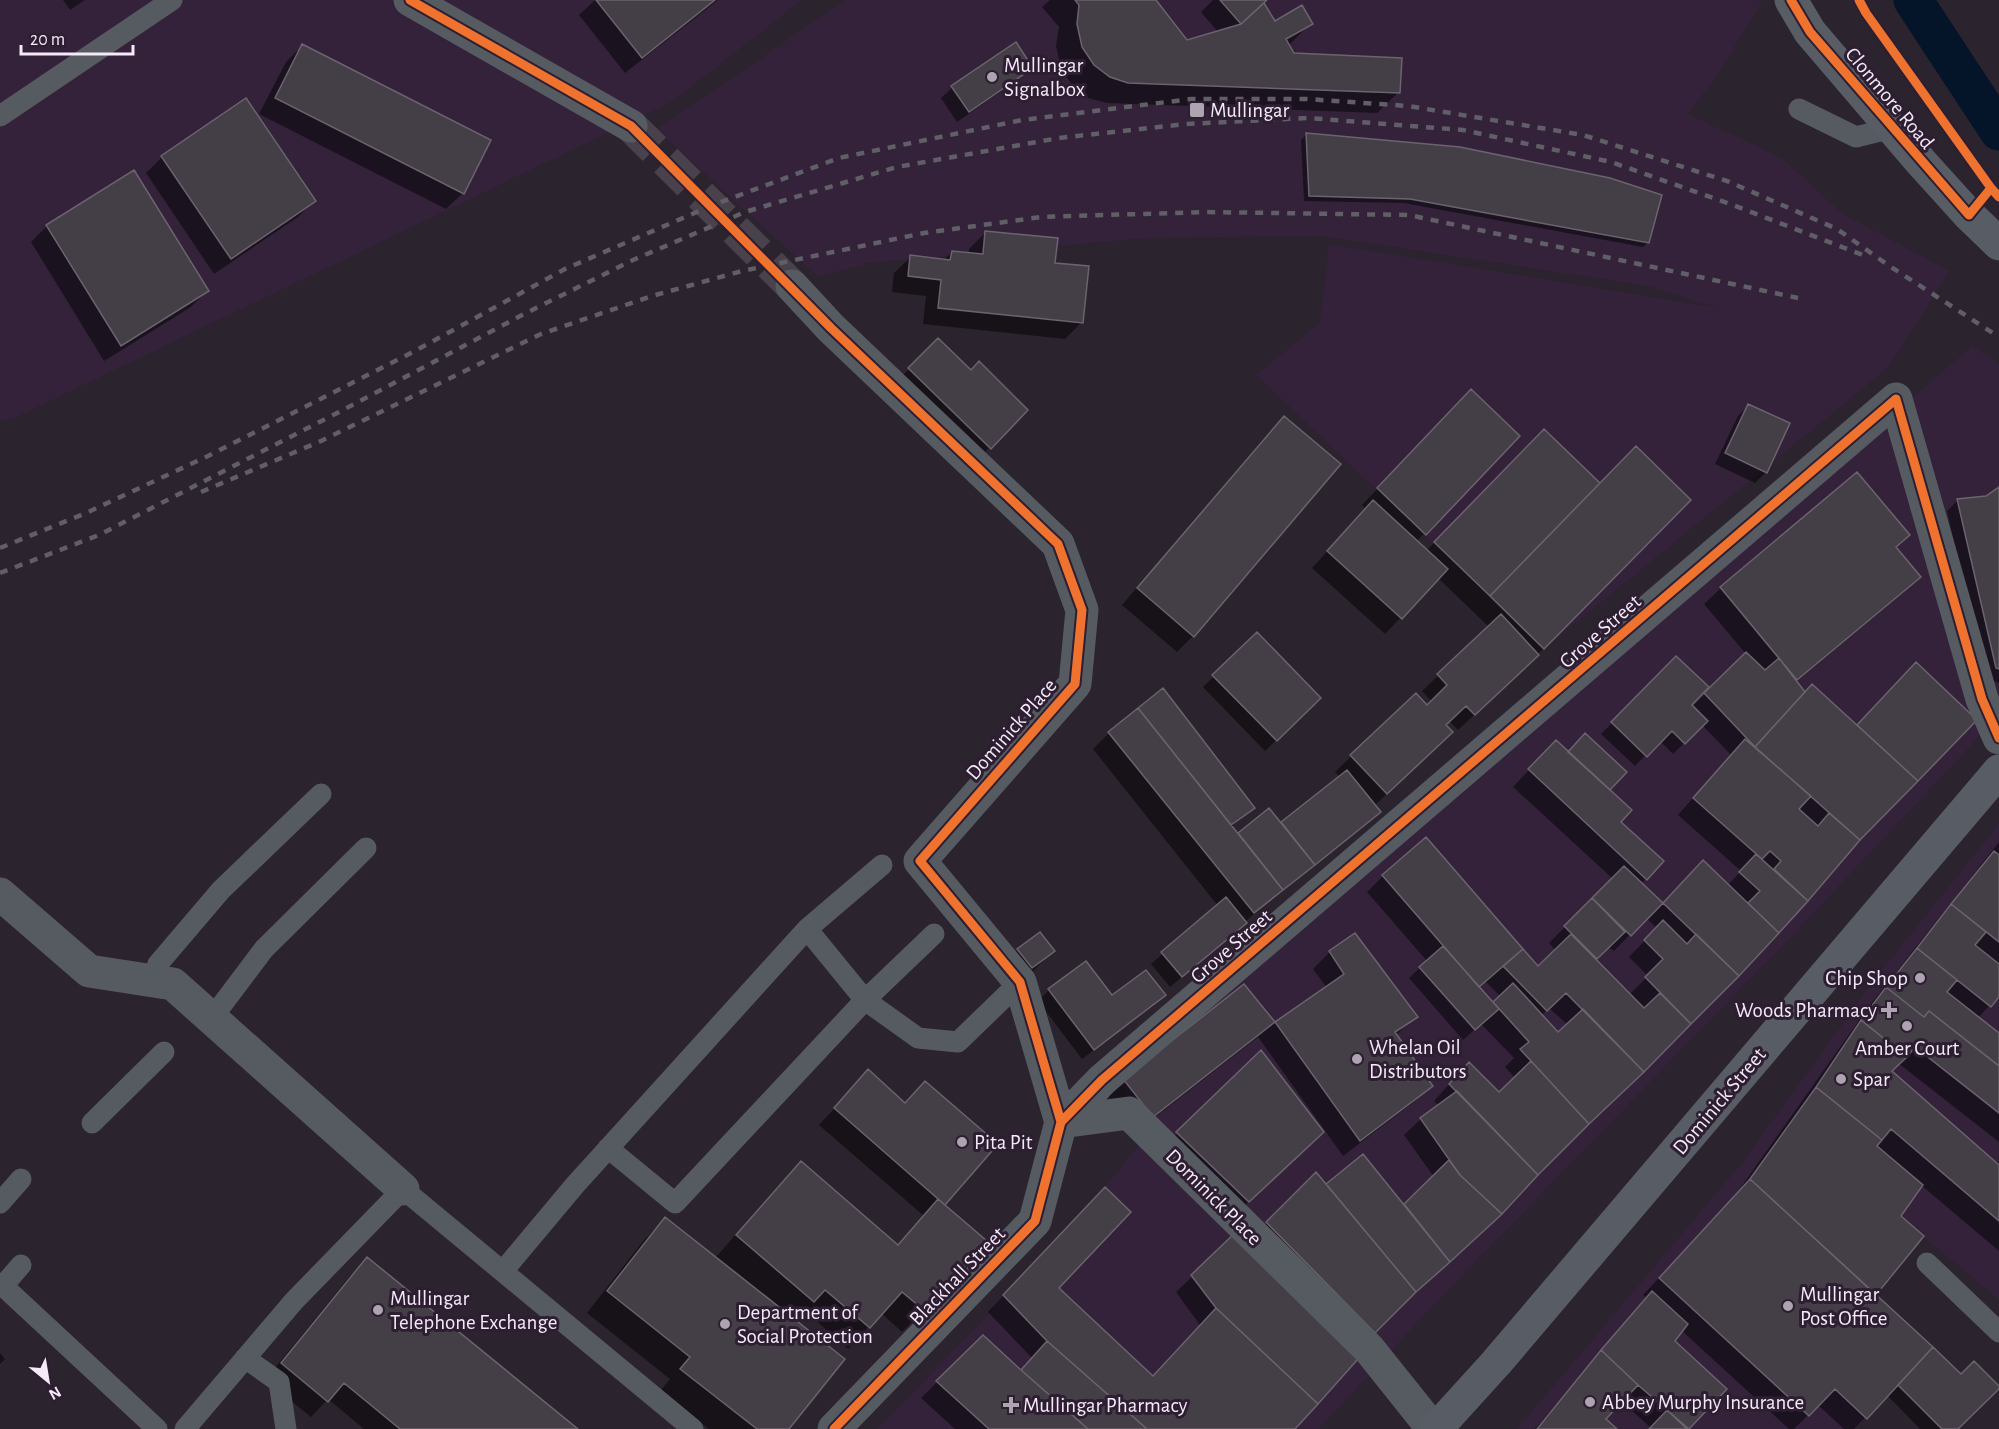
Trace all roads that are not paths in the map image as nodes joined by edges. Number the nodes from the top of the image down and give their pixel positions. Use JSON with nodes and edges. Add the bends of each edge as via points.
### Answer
{"nodes":[{"id":1,"x":172,"y":0,"type":"edge"},
{"id":2,"x":410,"y":0,"type":"edge"},
{"id":3,"x":1791,"y":0,"type":"edge"},
{"id":4,"x":1799,"y":109,"type":"dead end"},
{"id":5,"x":0,"y":116,"type":"edge"},
{"id":6,"x":631,"y":126,"type":"tunnel mouth"},
{"id":7,"x":1892,"y":128,"type":"junction"},
{"id":8,"x":1999,"y":244,"type":"edge"},
{"id":9,"x":792,"y":286,"type":"tunnel mouth"},
{"id":10,"x":1999,"y":738,"type":"edge"},
{"id":11,"x":1999,"y":771,"type":"edge"},
{"id":12,"x":321,"y":794,"type":"dead end"},
{"id":13,"x":366,"y":848,"type":"dead end"},
{"id":14,"x":882,"y":865,"type":"dead end"},
{"id":15,"x":0,"y":894,"type":"edge"},
{"id":16,"x":807,"y":929,"type":"junction"},
{"id":17,"x":934,"y":934,"type":"dead end"},
{"id":18,"x":153,"y":981,"type":"junction"},
{"id":19,"x":1020,"y":982,"type":"junction"},
{"id":20,"x":865,"y":1000,"type":"junction"},
{"id":21,"x":212,"y":1018,"type":"junction"},
{"id":22,"x":164,"y":1052,"type":"dead end"},
{"id":23,"x":1061,"y":1122,"type":"junction"},
{"id":24,"x":92,"y":1123,"type":"dead end"},
{"id":25,"x":608,"y":1148,"type":"junction"},
{"id":26,"x":21,"y":1179,"type":"dead end"},
{"id":27,"x":403,"y":1189,"type":"junction"},
{"id":28,"x":0,"y":1203,"type":"edge"},
{"id":29,"x":1927,"y":1263,"type":"dead end"},
{"id":30,"x":21,"y":1265,"type":"dead end"},
{"id":31,"x":503,"y":1271,"type":"junction"},
{"id":32,"x":1999,"y":1332,"type":"edge"},
{"id":33,"x":245,"y":1358,"type":"junction"},
{"id":34,"x":157,"y":1429,"type":"edge"},
{"id":35,"x":185,"y":1429,"type":"edge"},
{"id":36,"x":286,"y":1429,"type":"edge"},
{"id":37,"x":693,"y":1429,"type":"edge"},
{"id":38,"x":834,"y":1429,"type":"edge"},
{"id":39,"x":1434,"y":1429,"type":"edge"}],
"edges":[{"from":1,"to":5,"type":"lane"},
{"from":2,"to":6,"type":"street"},
{"from":3,"to":7,"type":"main road","name":"Clonmore Road","via":[[1810,32]]},
{"from":4,"to":7,"type":"lane","via":[[1856,138]]},
{"from":7,"to":8,"type":"main road","name":"Clonmore Road"},
{"from":9,"to":19,"type":"street","name":"Dominick Place","via":[[1058,544],[1082,610],[1075,684],[920,861]]},
{"from":10,"to":23,"type":"street","name":"Grove Street","via":[[1982,699],[1896,399],[1111,1072]]},
{"from":11,"to":39,"type":"main road","name":"Dominick Street","via":[[1504,1354]]},
{"from":12,"to":18,"type":"lane","via":[[221,890],[158,964]]},
{"from":13,"to":21,"type":"lane","via":[[264,948]]},
{"from":14,"to":16,"type":"lane"},
{"from":15,"to":18,"type":"street","via":[[88,971]]},
{"from":16,"to":20,"type":"lane"},
{"from":16,"to":25,"type":"lane"},
{"from":17,"to":20,"type":"lane"},
{"from":18,"to":21,"type":"street","via":[[173,984]]},
{"from":19,"to":20,"type":"lane","via":[[958,1042],[918,1038]]},
{"from":19,"to":23,"type":"street","name":"Dominick Place"},
{"from":20,"to":25,"type":"lane","via":[[675,1203]]},
{"from":21,"to":27,"type":"street"},
{"from":22,"to":24,"type":"lane"},
{"from":23,"to":38,"type":"street","name":"Blackhall Street","via":[[1035,1221]]},
{"from":23,"to":39,"type":"street","name":"Dominick Place","via":[[1129,1113],[1369,1349]]},
{"from":25,"to":31,"type":"lane"},
{"from":26,"to":28,"type":"lane"},
{"from":27,"to":31,"type":"lane"},
{"from":27,"to":33,"type":"lane","via":[[294,1301]]},
{"from":29,"to":32,"type":"lane"},
{"from":30,"to":34,"type":"lane","via":[[3,1286]]},
{"from":31,"to":37,"type":"lane"},
{"from":33,"to":35,"type":"lane"},
{"from":33,"to":36,"type":"lane","via":[[279,1382]]}]}
